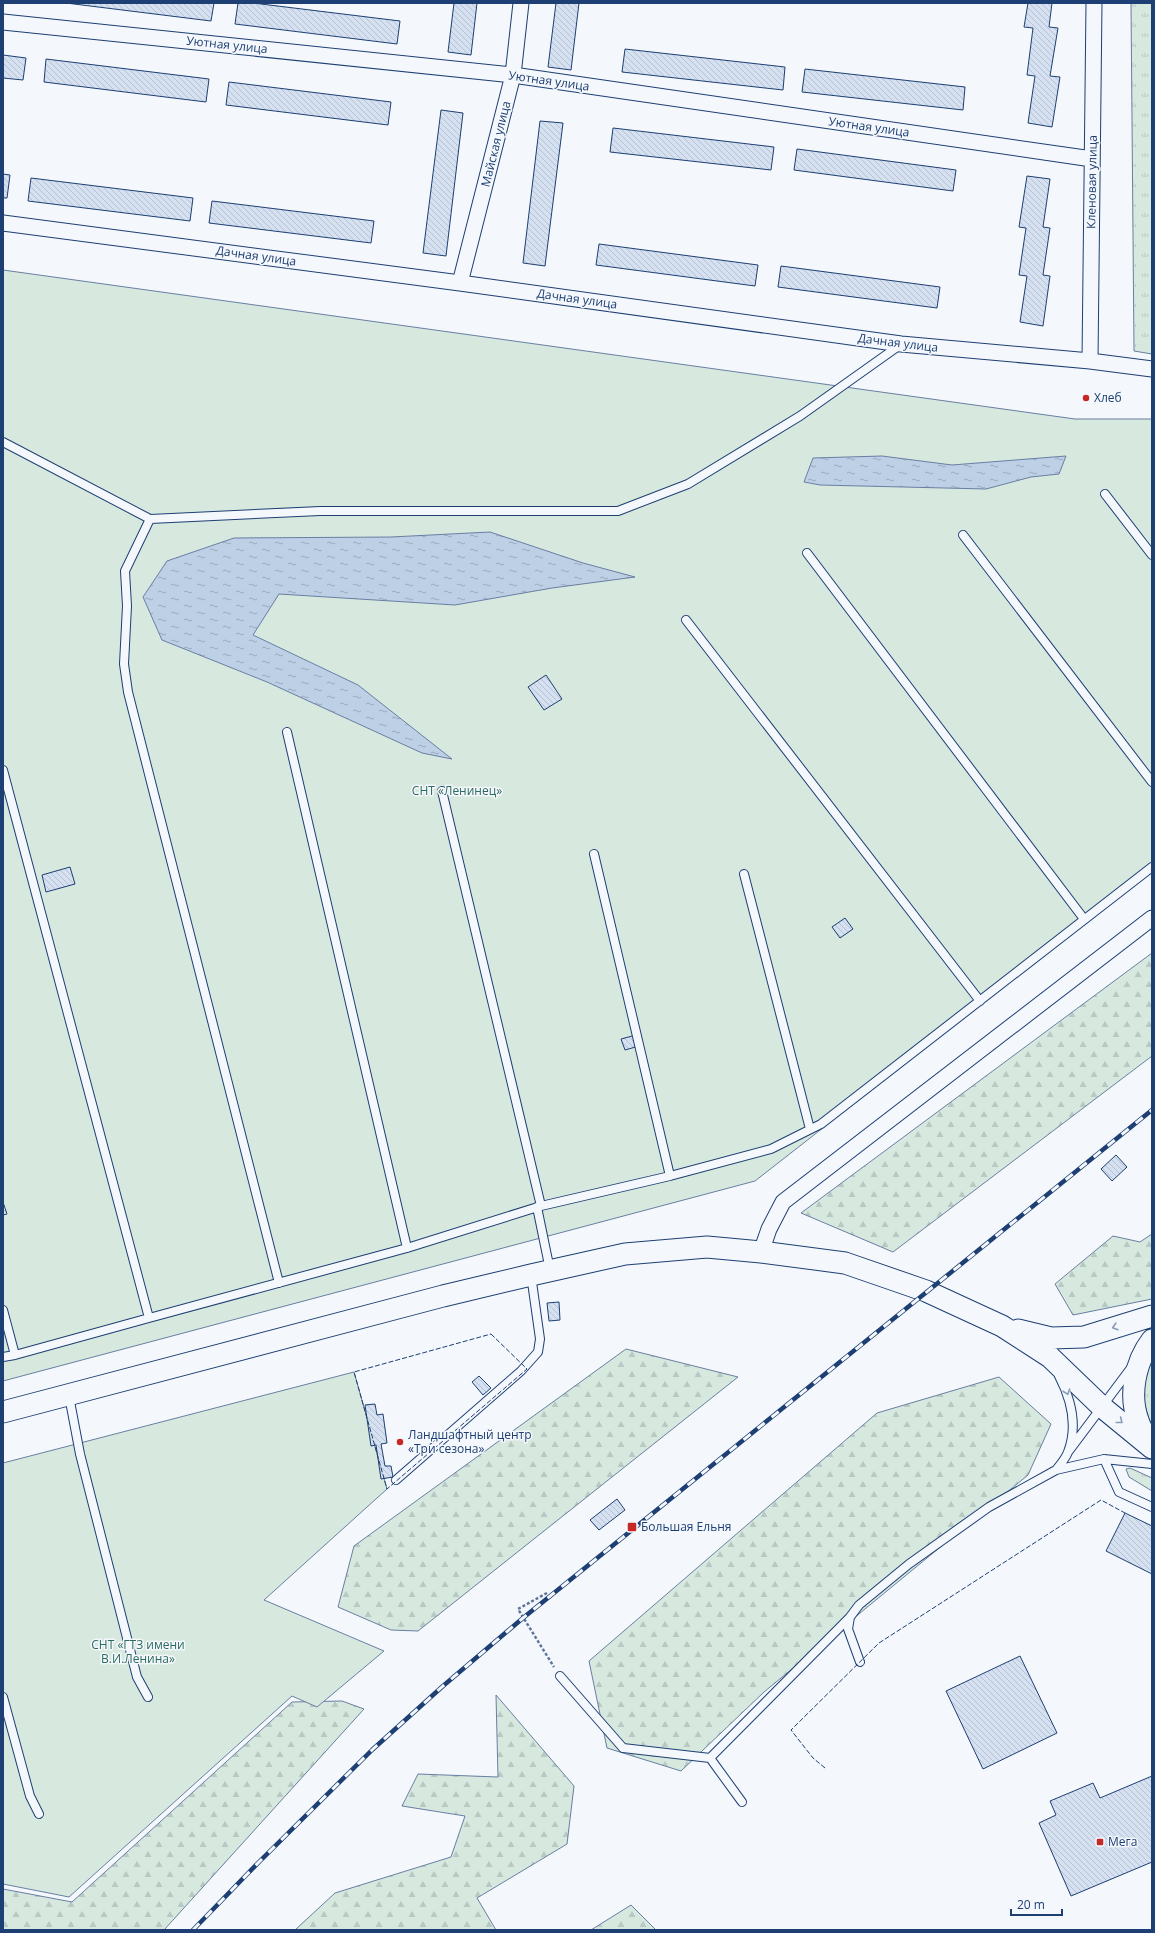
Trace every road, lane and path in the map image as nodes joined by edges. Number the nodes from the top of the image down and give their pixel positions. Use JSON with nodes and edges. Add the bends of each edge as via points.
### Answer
{"nodes":[{"id":1,"x":521,"y":3,"type":"edge"},
{"id":2,"x":1094,"y":3,"type":"edge"},
{"id":3,"x":3,"y":22,"type":"edge"},
{"id":4,"x":513,"y":75,"type":"junction"},
{"id":5,"x":1092,"y":158,"type":"junction"},
{"id":6,"x":3,"y":223,"type":"edge"},
{"id":7,"x":460,"y":283,"type":"junction"},
{"id":8,"x":901,"y":344,"type":"junction"},
{"id":9,"x":1090,"y":361,"type":"junction"},
{"id":10,"x":1152,"y":369,"type":"edge"},
{"id":11,"x":3,"y":442,"type":"edge"},
{"id":12,"x":1105,"y":494,"type":"dead end"},
{"id":13,"x":150,"y":520,"type":"junction"},
{"id":14,"x":963,"y":535,"type":"dead end"},
{"id":15,"x":807,"y":553,"type":"dead end"},
{"id":16,"x":1152,"y":556,"type":"edge"},
{"id":17,"x":686,"y":620,"type":"dead end"},
{"id":18,"x":287,"y":732,"type":"dead end"},
{"id":19,"x":3,"y":770,"type":"edge"},
{"id":20,"x":1152,"y":782,"type":"edge"},
{"id":21,"x":442,"y":791,"type":"dead end"},
{"id":22,"x":594,"y":854,"type":"dead end"},
{"id":23,"x":1152,"y":867,"type":"edge"},
{"id":24,"x":744,"y":874,"type":"dead end"},
{"id":25,"x":1152,"y":918,"type":"edge"},
{"id":26,"x":1084,"y":919,"type":"junction"},
{"id":27,"x":980,"y":1000,"type":"junction"},
{"id":28,"x":810,"y":1128,"type":"junction"},
{"id":29,"x":670,"y":1176,"type":"junction"},
{"id":30,"x":539,"y":1207,"type":"junction"},
{"id":31,"x":407,"y":1248,"type":"junction"},
{"id":32,"x":762,"y":1252,"type":"junction"},
{"id":33,"x":541,"y":1273,"type":"junction"},
{"id":34,"x":279,"y":1283,"type":"junction"},
{"id":35,"x":3,"y":1310,"type":"edge"},
{"id":36,"x":1152,"y":1316,"type":"edge"},
{"id":37,"x":149,"y":1318,"type":"junction"},
{"id":38,"x":1002,"y":1326,"type":"junction"},
{"id":39,"x":1148,"y":1345,"type":"edge"},
{"id":40,"x":15,"y":1354,"type":"junction"},
{"id":41,"x":3,"y":1357,"type":"edge"},
{"id":42,"x":1050,"y":1357,"type":"junction"},
{"id":43,"x":69,"y":1395,"type":"junction"},
{"id":44,"x":1102,"y":1407,"type":"junction"},
{"id":45,"x":3,"y":1412,"type":"edge"},
{"id":46,"x":1152,"y":1446,"type":"edge"},
{"id":47,"x":1068,"y":1452,"type":"junction"},
{"id":48,"x":1104,"y":1459,"type":"junction"},
{"id":49,"x":1152,"y":1464,"type":"edge"},
{"id":50,"x":1056,"y":1470,"type":"junction"},
{"id":51,"x":396,"y":1480,"type":"dead end"},
{"id":52,"x":1152,"y":1506,"type":"edge"},
{"id":53,"x":547,"y":1593,"type":"dead end"},
{"id":54,"x":850,"y":1617,"type":"junction"},
{"id":55,"x":860,"y":1662,"type":"dead end"},
{"id":56,"x":560,"y":1676,"type":"joint"},
{"id":57,"x":3,"y":1697,"type":"edge"},
{"id":58,"x":148,"y":1697,"type":"dead end"},
{"id":59,"x":710,"y":1758,"type":"junction"},
{"id":60,"x":742,"y":1802,"type":"dead end"},
{"id":61,"x":39,"y":1814,"type":"dead end"}],
"edges":[{"from":1,"to":4,"type":"street","name":"Майская улица"},
{"from":2,"to":5,"type":"street","name":"Кленовая улица"},
{"from":3,"to":4,"type":"street","name":"Уютная улица"},
{"from":4,"to":5,"type":"street","name":"Уютная улица"},
{"from":4,"to":7,"type":"street","name":"Майская улица"},
{"from":5,"to":9,"type":"street","name":"Кленовая улица"},
{"from":6,"to":7,"type":"street","name":"Дачная улица"},
{"from":7,"to":8,"type":"street","name":"Дачная улица"},
{"from":8,"to":9,"type":"street","name":"Дачная улица"},
{"from":8,"to":13,"type":"lane","via":[[800,416],[688,484],[618,511],[320,511]]},
{"from":9,"to":10,"type":"street","name":"Дачная улица"},
{"from":11,"to":13,"type":"lane"},
{"from":12,"to":16,"type":"lane"},
{"from":13,"to":34,"type":"lane","via":[[125,571],[127,606],[124,664],[128,692]]},
{"from":14,"to":20,"type":"lane"},
{"from":15,"to":26,"type":"lane"},
{"from":17,"to":27,"type":"lane"},
{"from":18,"to":31,"type":"lane"},
{"from":19,"to":37,"type":"lane"},
{"from":21,"to":30,"type":"lane"},
{"from":22,"to":29,"type":"lane"},
{"from":23,"to":26,"type":"lane"},
{"from":24,"to":28,"type":"lane"},
{"from":25,"to":32,"type":"street","via":[[783,1202],[769,1229]]},
{"from":26,"to":27,"type":"lane"},
{"from":27,"to":28,"type":"lane","via":[[821,1124]]},
{"from":28,"to":29,"type":"lane","via":[[771,1149]]},
{"from":29,"to":30,"type":"lane"},
{"from":30,"to":31,"type":"lane"},
{"from":30,"to":33,"type":"lane"},
{"from":31,"to":34,"type":"lane"},
{"from":32,"to":33,"type":"main road","via":[[707,1247],[625,1254]]},
{"from":32,"to":38,"type":"main road","via":[[845,1263],[926,1291]]},
{"from":33,"to":43,"type":"main road","via":[[443,1296]]},
{"from":33,"to":51,"type":"lane","via":[[538,1352],[521,1371]]},
{"from":34,"to":37,"type":"lane"},
{"from":35,"to":40,"type":"lane"},
{"from":36,"to":38,"type":"main road","one_way":true,"via":[[1084,1337],[1051,1338]]},
{"from":37,"to":40,"type":"lane"},
{"from":38,"to":42,"type":"main road"},
{"from":39,"to":44,"type":"lane"},
{"from":39,"to":46,"type":"main road","via":[[1134,1384],[1134,1406],[1139,1423]]},
{"from":40,"to":41,"type":"lane"},
{"from":42,"to":44,"type":"main road"},
{"from":42,"to":47,"type":"lane","one_way":true,"via":[[1066,1388],[1072,1409],[1074,1424]]},
{"from":43,"to":45,"type":"main road"},
{"from":43,"to":58,"type":"lane","via":[[80,1454],[137,1677]]},
{"from":44,"to":46,"type":"main road","one_way":true},
{"from":44,"to":47,"type":"lane"},
{"from":47,"to":50,"type":"lane"},
{"from":48,"to":49,"type":"lane"},
{"from":48,"to":50,"type":"lane"},
{"from":48,"to":52,"type":"lane","via":[[1120,1492]]},
{"from":50,"to":54,"type":"lane","via":[[989,1507],[909,1564],[859,1606]]},
{"from":53,"to":56,"type":"path","via":[[518,1609]]},
{"from":54,"to":55,"type":"lane","via":[[848,1630]]},
{"from":54,"to":59,"type":"lane"},
{"from":56,"to":59,"type":"lane","via":[[623,1748]]},
{"from":57,"to":61,"type":"lane","via":[[30,1796]]},
{"from":59,"to":60,"type":"lane"}]}
